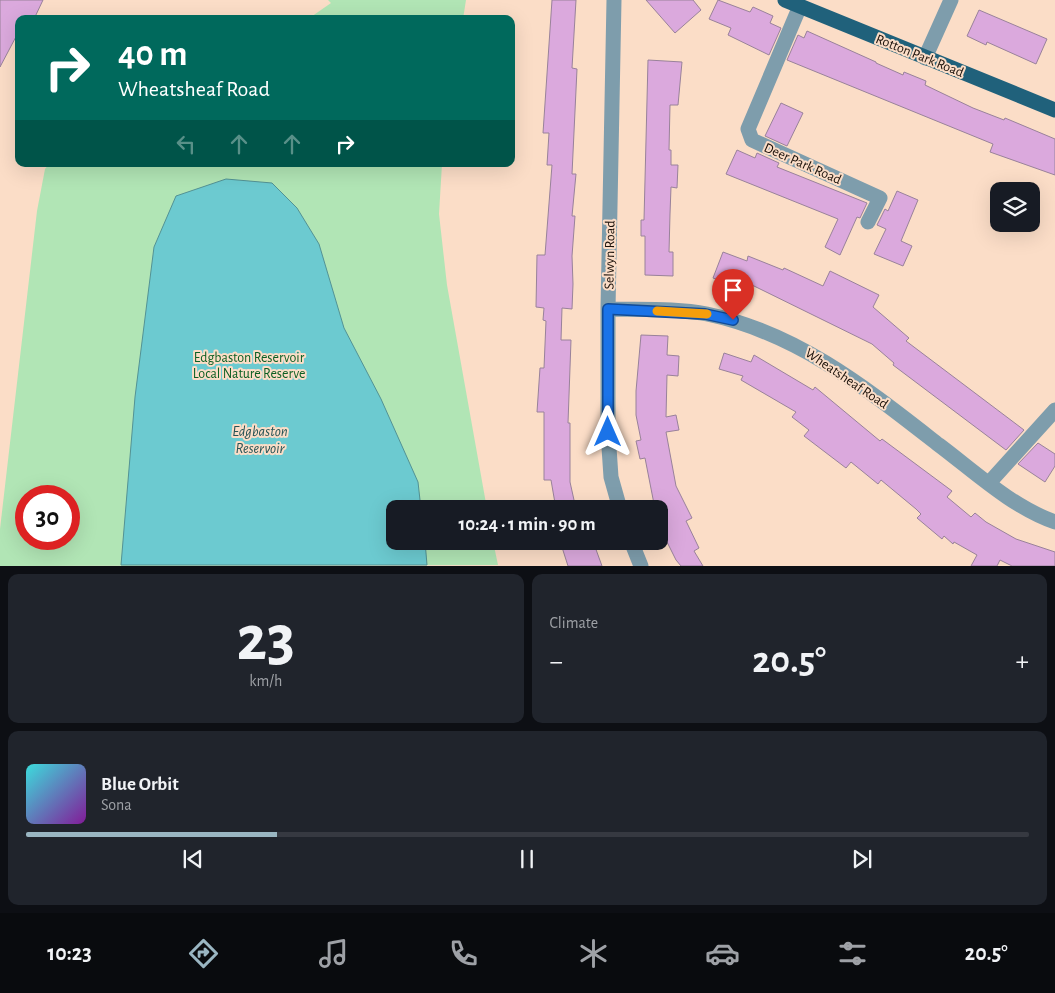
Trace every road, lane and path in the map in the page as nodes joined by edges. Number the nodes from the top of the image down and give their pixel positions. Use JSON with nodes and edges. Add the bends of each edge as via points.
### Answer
{"nodes":[{"id":1,"x":614,"y":0,"type":"edge"},
{"id":2,"x":784,"y":0,"type":"edge"},
{"id":3,"x":951,"y":0,"type":"edge"},
{"id":4,"x":800,"y":6,"type":"junction"},
{"id":5,"x":925,"y":58,"type":"junction"},
{"id":6,"x":1055,"y":110,"type":"edge"},
{"id":7,"x":868,"y":222,"type":"dead end"},
{"id":8,"x":608,"y":309,"type":"junction"},
{"id":9,"x":1055,"y":410,"type":"edge"},
{"id":10,"x":989,"y":483,"type":"junction"},
{"id":11,"x":617,"y":500,"type":"edge"},
{"id":12,"x":1055,"y":522,"type":"edge"},
{"id":13,"x":635,"y":550,"type":"edge"},
{"id":14,"x":641,"y":566,"type":"edge"}],
"edges":[{"from":1,"to":8,"type":"street","name":"Selwyn Road"},
{"from":2,"to":4,"type":"main road","name":"Rotton Park Road"},
{"from":3,"to":5,"type":"street"},
{"from":4,"to":5,"type":"main road","name":"Rotton Park Road"},
{"from":4,"to":7,"type":"street","name":"Deer Park Road","via":[[748,129],[752,140],[880,198]]},
{"from":5,"to":6,"type":"main road","name":"Rotton Park Road"},
{"from":8,"to":10,"type":"street","name":"Wheatsheaf Road","via":[[705,314],[748,324],[781,337],[861,384]]},
{"from":8,"to":11,"type":"street","name":"Selwyn Road","via":[[610,477]]},
{"from":9,"to":10,"type":"street"},
{"from":10,"to":12,"type":"street","name":"Wheatsheaf Road","via":[[1039,517]]},
{"from":13,"to":14,"type":"street"}]}
